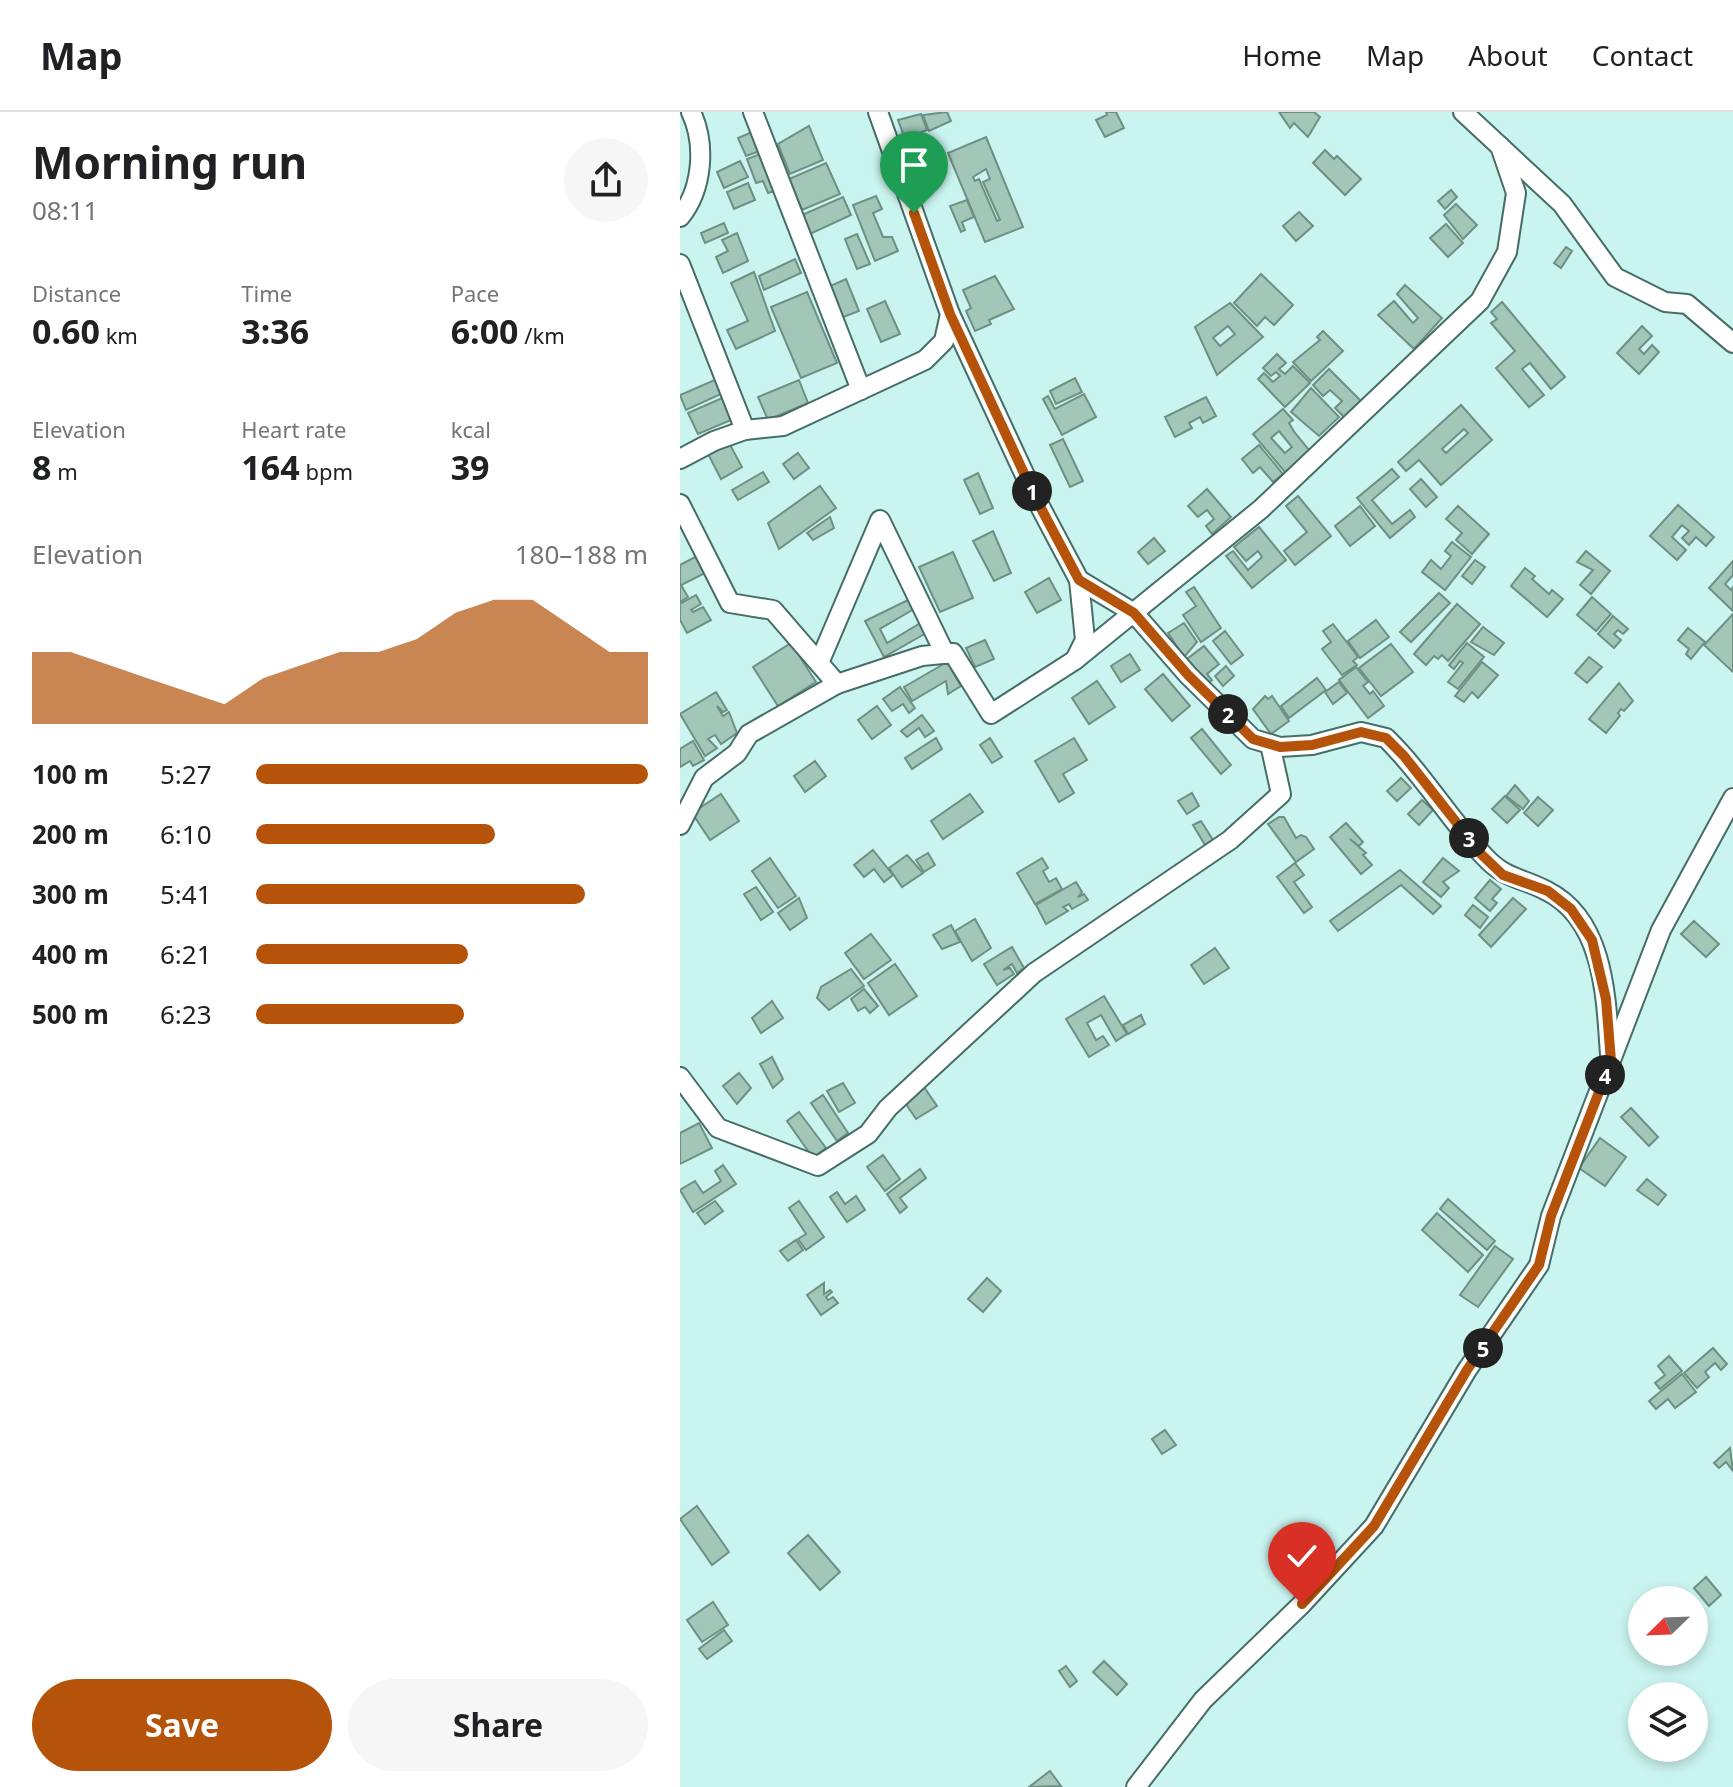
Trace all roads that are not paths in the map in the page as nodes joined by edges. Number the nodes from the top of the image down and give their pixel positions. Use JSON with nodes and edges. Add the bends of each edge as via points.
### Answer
{"nodes":[{"id":1,"x":691,"y":112,"type":"edge"},
{"id":2,"x":753,"y":112,"type":"edge"},
{"id":3,"x":878,"y":112,"type":"edge"},
{"id":4,"x":1463,"y":112,"type":"edge"},
{"id":5,"x":1500,"y":146,"type":"junction"},
{"id":6,"x":680,"y":217,"type":"edge"},
{"id":7,"x":680,"y":264,"type":"edge"},
{"id":8,"x":950,"y":314,"type":"junction"},
{"id":9,"x":1733,"y":343,"type":"edge"},
{"id":10,"x":861,"y":390,"type":"junction"},
{"id":11,"x":745,"y":430,"type":"junction"},
{"id":12,"x":680,"y":459,"type":"edge"},
{"id":13,"x":680,"y":504,"type":"edge"},
{"id":14,"x":1079,"y":580,"type":"junction"},
{"id":15,"x":1134,"y":613,"type":"junction"},
{"id":16,"x":945,"y":654,"type":"junction"},
{"id":17,"x":1075,"y":660,"type":"junction"},
{"id":18,"x":819,"y":663,"type":"junction"},
{"id":19,"x":837,"y":684,"type":"junction"},
{"id":20,"x":1270,"y":744,"type":"junction"},
{"id":21,"x":1733,"y":798,"type":"edge"},
{"id":22,"x":680,"y":825,"type":"edge"},
{"id":23,"x":1611,"y":1061,"type":"junction"},
{"id":24,"x":680,"y":1077,"type":"edge"},
{"id":25,"x":1153,"y":1766,"type":"junction"},
{"id":26,"x":1136,"y":1787,"type":"edge"},
{"id":27,"x":1153,"y":1787,"type":"edge"}],
"edges":[{"from":1,"to":6,"type":"street","via":[[701,160],[688,207]]},
{"from":2,"to":10,"type":"street"},
{"from":3,"to":8,"type":"street"},
{"from":4,"to":5,"type":"street"},
{"from":5,"to":9,"type":"street","via":[[1562,204],[1615,277],[1665,302],[1687,304]]},
{"from":5,"to":15,"type":"street","via":[[1516,193],[1507,252],[1480,301],[1261,509]]},
{"from":7,"to":11,"type":"street"},
{"from":8,"to":10,"type":"street","via":[[944,341],[925,360]]},
{"from":8,"to":14,"type":"street"},
{"from":10,"to":11,"type":"street","via":[[783,426]]},
{"from":11,"to":12,"type":"street"},
{"from":13,"to":18,"type":"street","via":[[730,603],[773,610]]},
{"from":14,"to":15,"type":"street"},
{"from":14,"to":17,"type":"street","via":[[1085,640]]},
{"from":15,"to":17,"type":"street"},
{"from":15,"to":20,"type":"street","via":[[1242,729]]},
{"from":16,"to":17,"type":"street","via":[[953,653],[991,714]]},
{"from":16,"to":18,"type":"street","via":[[880,520]]},
{"from":16,"to":19,"type":"street","via":[[922,656]]},
{"from":18,"to":19,"type":"street"},
{"from":19,"to":22,"type":"street","via":[[749,734],[737,753],[704,778]]},
{"from":20,"to":23,"type":"street","via":[[1312,745],[1361,732],[1386,738],[1503,875],[1548,891],[1571,909],[1592,940],[1606,999]]},
{"from":20,"to":24,"type":"street","via":[[1281,794],[1230,840],[1034,973],[888,1108],[868,1134],[818,1166],[718,1128]]},
{"from":21,"to":23,"type":"street","via":[[1661,930]]},
{"from":23,"to":25,"type":"street","via":[[1551,1216],[1539,1265],[1467,1370],[1396,1494],[1353,1552],[1203,1700]]},
{"from":25,"to":26,"type":"street"},
{"from":25,"to":27,"type":"street"}]}
